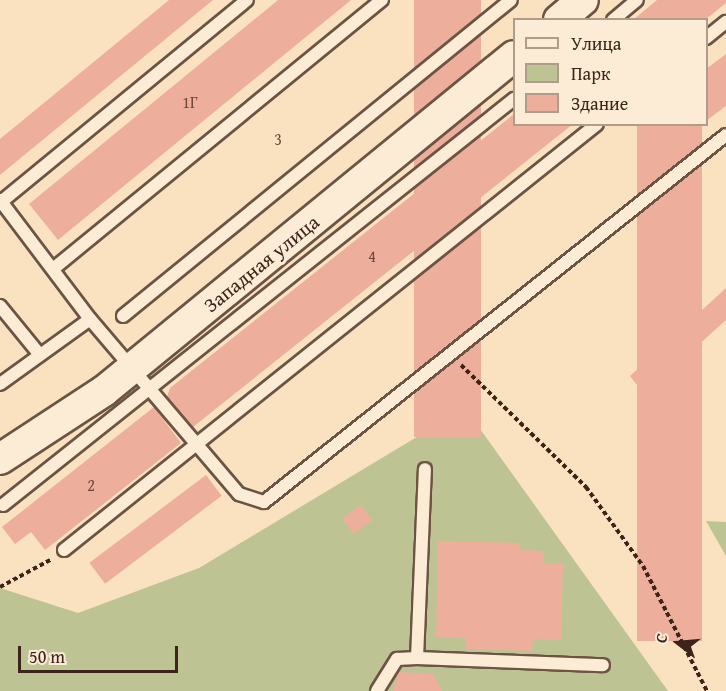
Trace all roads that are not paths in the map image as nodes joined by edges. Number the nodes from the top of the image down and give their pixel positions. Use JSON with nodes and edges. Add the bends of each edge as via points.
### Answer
{"nodes":[{"id":1,"x":247,"y":0,"type":"edge"},
{"id":2,"x":382,"y":0,"type":"edge"},
{"id":3,"x":511,"y":0,"type":"edge"},
{"id":4,"x":583,"y":0,"type":"edge"},
{"id":5,"x":637,"y":0,"type":"edge"},
{"id":6,"x":561,"y":18,"type":"edge"},
{"id":7,"x":615,"y":18,"type":"edge"},
{"id":8,"x":726,"y":22,"type":"edge"},
{"id":9,"x":708,"y":36,"type":"edge"},
{"id":10,"x":513,"y":57,"type":"edge"},
{"id":11,"x":513,"y":100,"type":"edge"},
{"id":12,"x":594,"y":126,"type":"edge"},
{"id":13,"x":726,"y":135,"type":"edge"},
{"id":14,"x":1,"y":201,"type":"edge"},
{"id":15,"x":52,"y":269,"type":"junction"},
{"id":16,"x":0,"y":306,"type":"edge"},
{"id":17,"x":123,"y":316,"type":"dead end"},
{"id":18,"x":90,"y":319,"type":"junction"},
{"id":19,"x":40,"y":355,"type":"junction"},
{"id":20,"x":132,"y":368,"type":"junction"},
{"id":21,"x":0,"y":384,"type":"edge"},
{"id":22,"x":152,"y":390,"type":"junction"},
{"id":23,"x":197,"y":441,"type":"junction"},
{"id":24,"x":0,"y":459,"type":"edge"},
{"id":25,"x":425,"y":469,"type":"dead end"},
{"id":26,"x":3,"y":505,"type":"dead end"},
{"id":27,"x":64,"y":550,"type":"road end"},
{"id":28,"x":417,"y":658,"type":"junction"},
{"id":29,"x":603,"y":665,"type":"dead end"},
{"id":30,"x":377,"y":691,"type":"edge"}],
"edges":[{"from":1,"to":14,"type":"lane"},
{"from":2,"to":15,"type":"lane"},
{"from":3,"to":17,"type":"lane"},
{"from":4,"to":6,"type":"street"},
{"from":5,"to":7,"type":"lane"},
{"from":8,"to":9,"type":"lane"},
{"from":10,"to":20,"type":"street","name":"Западная улица"},
{"from":11,"to":22,"type":"lane"},
{"from":12,"to":23,"type":"lane"},
{"from":13,"to":23,"type":"lane","via":[[264,502],[239,494]]},
{"from":14,"to":15,"type":"lane"},
{"from":15,"to":18,"type":"lane"},
{"from":16,"to":19,"type":"lane"},
{"from":18,"to":19,"type":"lane"},
{"from":18,"to":20,"type":"lane"},
{"from":19,"to":21,"type":"lane"},
{"from":20,"to":22,"type":"lane"},
{"from":20,"to":24,"type":"street","name":"Западная улица","via":[[46,434]]},
{"from":22,"to":23,"type":"lane"},
{"from":22,"to":26,"type":"lane"},
{"from":23,"to":27,"type":"lane"},
{"from":25,"to":28,"type":"lane"},
{"from":28,"to":29,"type":"lane"},
{"from":28,"to":30,"type":"lane","via":[[397,659]]}]}
